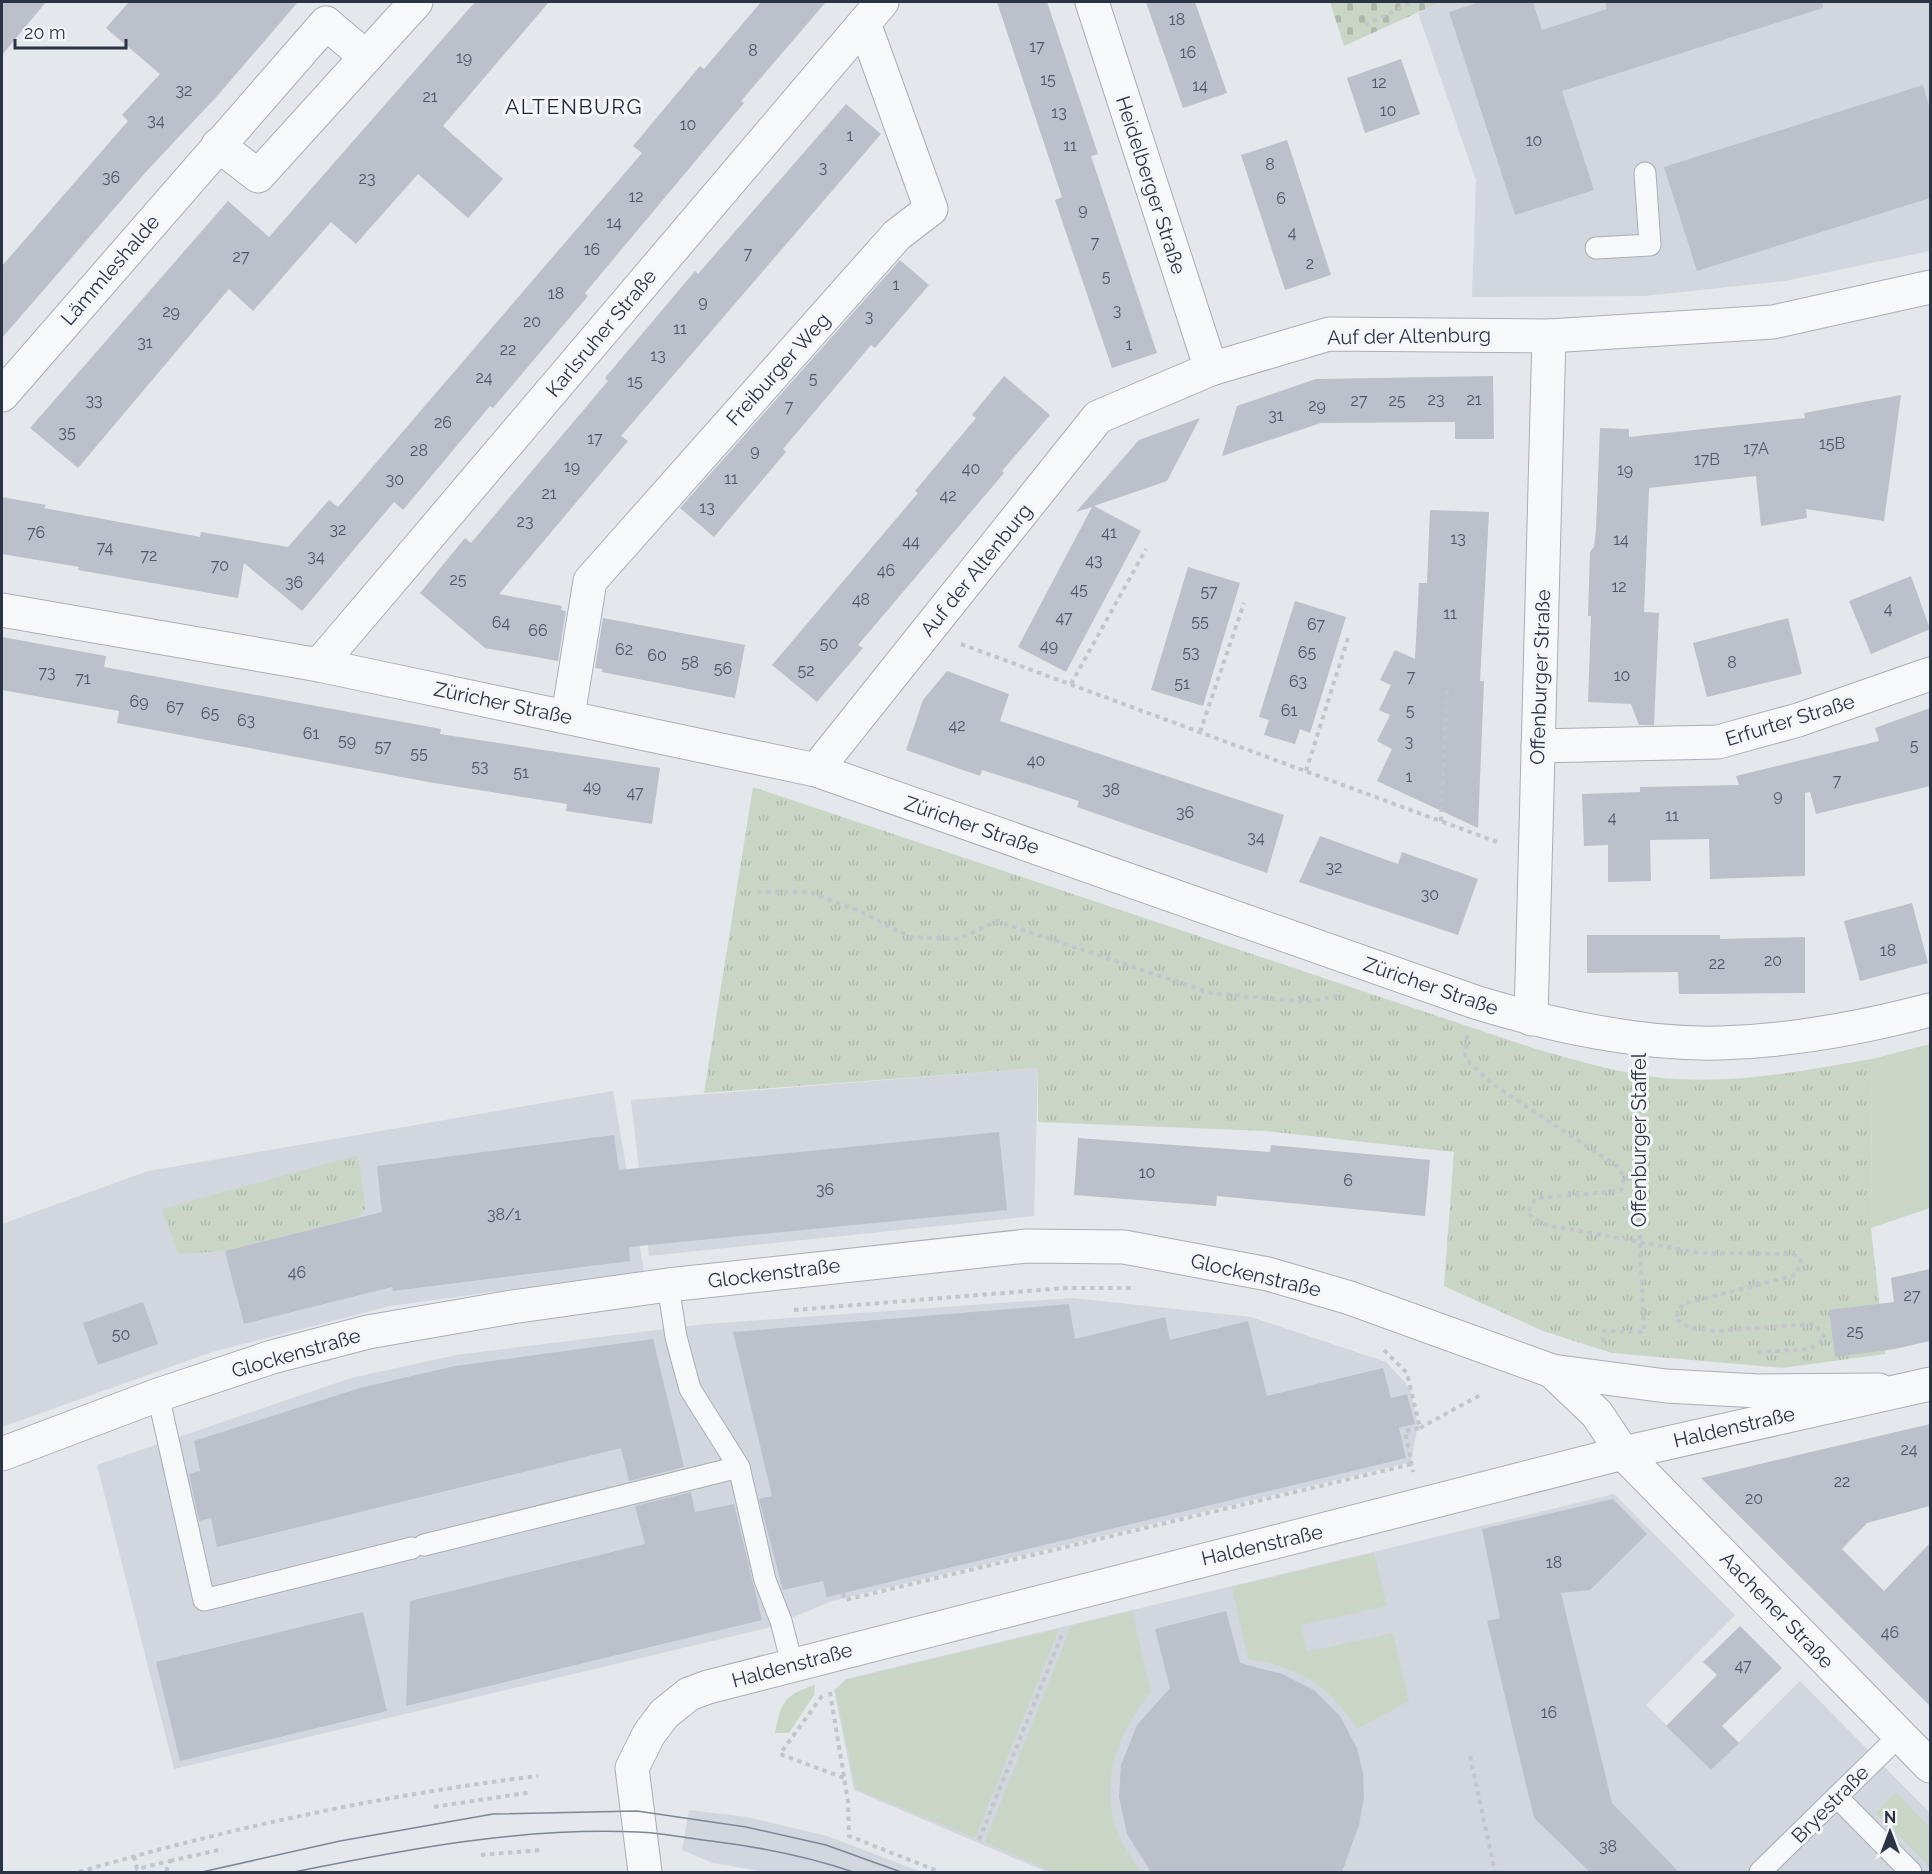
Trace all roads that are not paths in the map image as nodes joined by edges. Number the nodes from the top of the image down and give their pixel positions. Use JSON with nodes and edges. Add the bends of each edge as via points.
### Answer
{"nodes":[{"id":1,"x":416,"y":2,"type":"edge"},
{"id":2,"x":1092,"y":2,"type":"edge"},
{"id":3,"x":873,"y":12,"type":"edge"},
{"id":4,"x":366,"y":57,"type":"junction"},
{"id":5,"x":218,"y":145,"type":"junction"},
{"id":6,"x":1644,"y":174,"type":"dead end"},
{"id":7,"x":1596,"y":248,"type":"dead end"},
{"id":8,"x":1930,"y":287,"type":"edge"},
{"id":9,"x":1549,"y":336,"type":"junction"},
{"id":10,"x":1211,"y":369,"type":"junction"},
{"id":11,"x":2,"y":395,"type":"edge"},
{"id":12,"x":2,"y":610,"type":"edge"},
{"id":13,"x":319,"y":665,"type":"junction"},
{"id":14,"x":1930,"y":674,"type":"edge"},
{"id":15,"x":568,"y":716,"type":"junction"},
{"id":16,"x":1538,"y":746,"type":"junction"},
{"id":17,"x":816,"y":770,"type":"junction"},
{"id":18,"x":1930,"y":1010,"type":"edge"},
{"id":19,"x":1531,"y":1019,"type":"junction"},
{"id":20,"x":668,"y":1285,"type":"junction"},
{"id":21,"x":1552,"y":1371,"type":"junction"},
{"id":22,"x":1930,"y":1384,"type":"edge"},
{"id":23,"x":1893,"y":1391,"type":"junction"},
{"id":24,"x":158,"y":1395,"type":"junction"},
{"id":25,"x":1623,"y":1453,"type":"junction"},
{"id":26,"x":2,"y":1454,"type":"edge"},
{"id":27,"x":739,"y":1467,"type":"junction"},
{"id":28,"x":792,"y":1664,"type":"junction"},
{"id":29,"x":1900,"y":1735,"type":"junction"},
{"id":30,"x":1930,"y":1766,"type":"edge"},
{"id":31,"x":1837,"y":1797,"type":"junction"},
{"id":32,"x":645,"y":1872,"type":"edge"},
{"id":33,"x":1760,"y":1872,"type":"edge"},
{"id":34,"x":1911,"y":1872,"type":"edge"}],
"edges":[{"from":1,"to":4,"type":"street"},
{"from":2,"to":10,"type":"street","name":"Heidelberger Straße"},
{"from":3,"to":13,"type":"street","name":"Karlsruher Straße"},
{"from":3,"to":15,"type":"street","name":"Freiburger Weg","via":[[931,209],[897,235],[590,582]]},
{"from":4,"to":5,"type":"street","via":[[258,176]]},
{"from":4,"to":5,"type":"street","name":"Lämmleshalde","via":[[326,23]]},
{"from":5,"to":11,"type":"street","name":"Lämmleshalde"},
{"from":6,"to":7,"type":"lane","via":[[1650,245]]},
{"from":8,"to":9,"type":"street","name":"Auf der Altenburg","via":[[1773,322]]},
{"from":9,"to":10,"type":"street","name":"Auf der Altenburg","via":[[1329,334]]},
{"from":9,"to":16,"type":"street","name":"Offenburger Straße"},
{"from":10,"to":17,"type":"street","name":"Auf der Altenburg","via":[[1098,417]]},
{"from":12,"to":13,"type":"street","name":"Züricher Straße"},
{"from":13,"to":15,"type":"street","name":"Züricher Straße"},
{"from":14,"to":16,"type":"street","name":"Erfurter Straße","via":[[1798,720],[1718,742]]},
{"from":15,"to":17,"type":"street","name":"Züricher Straße"},
{"from":16,"to":19,"type":"street","name":"Offenburger Straße"},
{"from":17,"to":19,"type":"street","name":"Züricher Straße"},
{"from":18,"to":19,"type":"street","name":"Züricher Straße","via":[[1808,1036],[1719,1043],[1639,1038]]},
{"from":20,"to":21,"type":"street","name":"Glockenstraße","via":[[1026,1246],[1124,1247],[1278,1277],[1350,1298]]},
{"from":20,"to":24,"type":"street","name":"Glockenstraße","via":[[368,1332],[272,1357]]},
{"from":20,"to":27,"type":"lane","via":[[690,1389]]},
{"from":21,"to":23,"type":"street","name":"Glockenstraße","via":[[1666,1386]]},
{"from":21,"to":25,"type":"street","name":"Glockenstraße","via":[[1597,1414]]},
{"from":22,"to":23,"type":"street","name":"Haldenstraße"},
{"from":23,"to":25,"type":"street","name":"Haldenstraße"},
{"from":24,"to":26,"type":"street","name":"Glockenstraße"},
{"from":24,"to":27,"type":"lane","via":[[204,1600]]},
{"from":25,"to":28,"type":"street","name":"Haldenstraße"},
{"from":25,"to":29,"type":"street","name":"Aachener Straße"},
{"from":27,"to":28,"type":"lane","via":[[765,1580]]},
{"from":28,"to":32,"type":"street","name":"Haldenstraße","via":[[689,1695],[664,1714],[648,1734],[632,1768]]},
{"from":29,"to":30,"type":"street","name":"Aachener Straße"},
{"from":29,"to":31,"type":"lane","name":"Bryestraße"},
{"from":31,"to":33,"type":"lane","name":"Bryestraße"},
{"from":31,"to":34,"type":"lane"}]}
